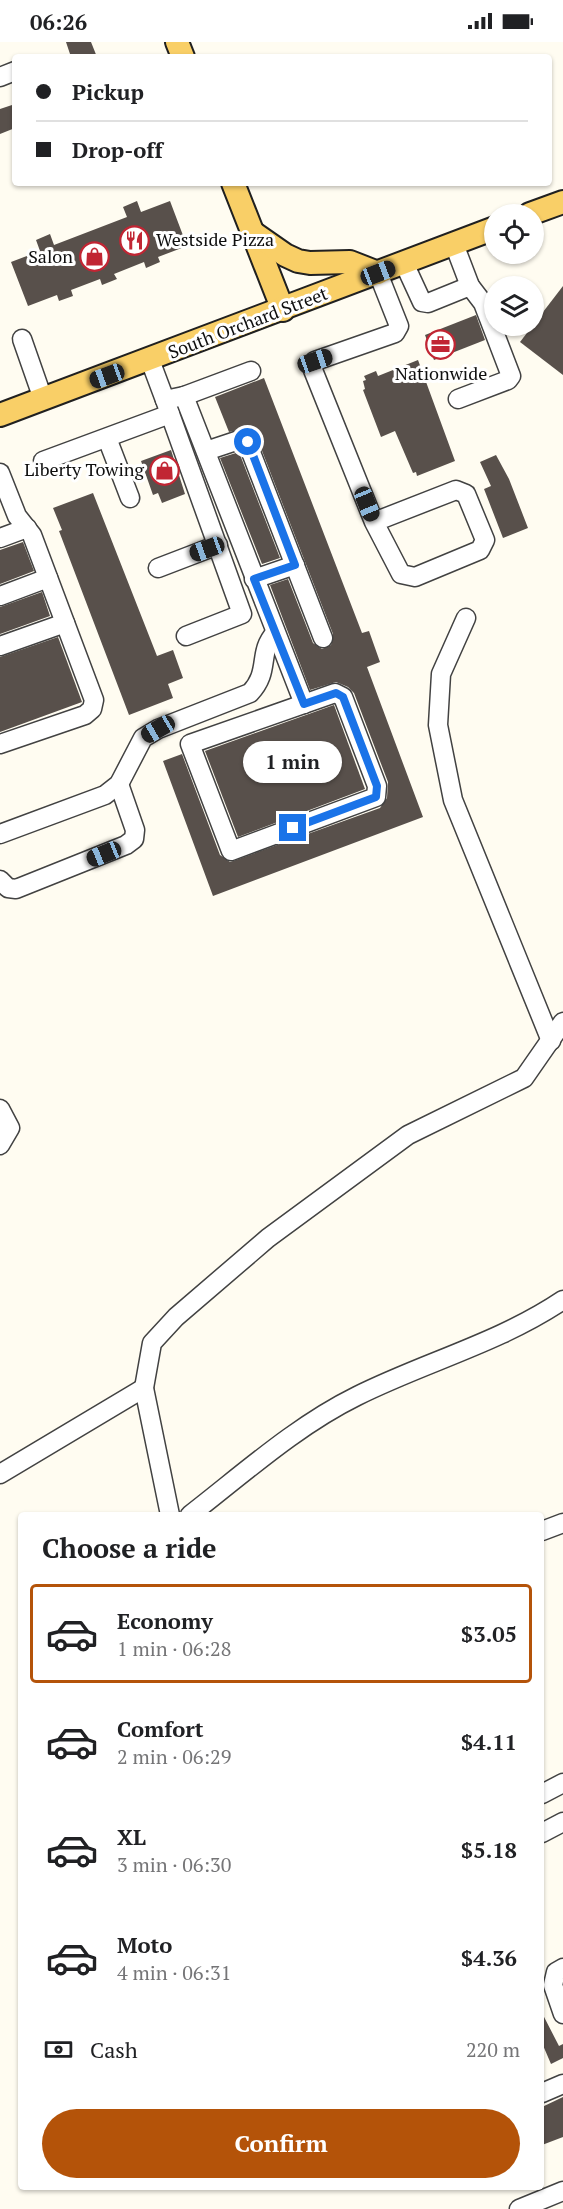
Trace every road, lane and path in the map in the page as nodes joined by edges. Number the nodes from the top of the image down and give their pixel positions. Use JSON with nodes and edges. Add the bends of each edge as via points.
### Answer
{"nodes":[{"id":1,"x":234,"y":186,"type":"edge"},
{"id":2,"x":563,"y":202,"type":"edge"},
{"id":3,"x":544,"y":209,"type":"edge"},
{"id":4,"x":252,"y":232,"type":"junction"},
{"id":5,"x":484,"y":232,"type":"edge"},
{"id":6,"x":454,"y":244,"type":"junction"},
{"id":7,"x":404,"y":263,"type":"junction"},
{"id":8,"x":378,"y":273,"type":"junction"},
{"id":9,"x":470,"y":286,"type":"junction"},
{"id":10,"x":283,"y":310,"type":"junction"},
{"id":11,"x":22,"y":339,"type":"dead end"},
{"id":12,"x":150,"y":360,"type":"junction"},
{"id":13,"x":251,"y":371,"type":"dead end"},
{"id":14,"x":184,"y":396,"type":"junction"},
{"id":15,"x":43,"y":399,"type":"junction"},
{"id":16,"x":458,"y":399,"type":"dead end"},
{"id":17,"x":167,"y":407,"type":"junction"},
{"id":18,"x":0,"y":415,"type":"edge"},
{"id":19,"x":107,"y":438,"type":"junction"},
{"id":20,"x":206,"y":451,"type":"junction"},
{"id":21,"x":43,"y":462,"type":"dead end"},
{"id":22,"x":0,"y":473,"type":"edge"},
{"id":23,"x":130,"y":498,"type":"dead end"},
{"id":24,"x":374,"y":522,"type":"junction"},
{"id":25,"x":27,"y":528,"type":"junction"},
{"id":26,"x":0,"y":538,"type":"edge"},
{"id":27,"x":218,"y":545,"type":"junction"},
{"id":28,"x":295,"y":565,"type":"junction"},
{"id":29,"x":158,"y":568,"type":"dead end"},
{"id":30,"x":48,"y":578,"type":"junction"},
{"id":31,"x":254,"y":579,"type":"junction"},
{"id":32,"x":0,"y":596,"type":"edge"},
{"id":33,"x":466,"y":618,"type":"dead end"},
{"id":34,"x":65,"y":623,"type":"junction"},
{"id":35,"x":275,"y":633,"type":"junction"},
{"id":36,"x":186,"y":636,"type":"dead end"},
{"id":37,"x":323,"y":638,"type":"dead end"},
{"id":38,"x":0,"y":646,"type":"edge"},
{"id":39,"x":304,"y":704,"type":"junction"},
{"id":40,"x":0,"y":744,"type":"edge"},
{"id":41,"x":119,"y":784,"type":"junction"},
{"id":42,"x":0,"y":834,"type":"edge"},
{"id":43,"x":0,"y":880,"type":"edge"},
{"id":44,"x":563,"y":1022,"type":"edge"},
{"id":45,"x":550,"y":1041,"type":"junction"},
{"id":46,"x":0,"y":1109,"type":"edge"},
{"id":47,"x":0,"y":1145,"type":"edge"},
{"id":48,"x":563,"y":1300,"type":"edge"},
{"id":49,"x":144,"y":1388,"type":"junction"},
{"id":50,"x":0,"y":1474,"type":"edge"},
{"id":51,"x":169,"y":1512,"type":"edge"},
{"id":52,"x":194,"y":1512,"type":"edge"},
{"id":53,"x":563,"y":1523,"type":"edge"},
{"id":54,"x":544,"y":1530,"type":"edge"},
{"id":55,"x":563,"y":1783,"type":"edge"},
{"id":56,"x":544,"y":1793,"type":"edge"},
{"id":57,"x":563,"y":1822,"type":"edge"},
{"id":58,"x":544,"y":1832,"type":"edge"},
{"id":59,"x":563,"y":1968,"type":"edge"},
{"id":60,"x":563,"y":2014,"type":"edge"},
{"id":61,"x":563,"y":2084,"type":"edge"},
{"id":62,"x":544,"y":2092,"type":"edge"},
{"id":63,"x":563,"y":2191,"type":"edge"},
{"id":64,"x":519,"y":2209,"type":"edge"}],
"edges":[{"from":1,"to":4,"type":"main road"},
{"from":2,"to":3,"type":"main road"},
{"from":4,"to":8,"type":"main road","via":[[298,261],[350,262]]},
{"from":4,"to":10,"type":"main road"},
{"from":5,"to":6,"type":"main road","name":"South Orchard Street"},
{"from":6,"to":7,"type":"main road","name":"South Orchard Street"},
{"from":6,"to":9,"type":"street"},
{"from":7,"to":8,"type":"main road","name":"South Orchard Street"},
{"from":7,"to":9,"type":"street","via":[[422,302]]},
{"from":8,"to":10,"type":"main road","name":"South Orchard Street"},
{"from":8,"to":24,"type":"street","via":[[399,326],[395,333],[315,361],[312,370]]},
{"from":9,"to":16,"type":"street","via":[[483,303],[511,376]]},
{"from":10,"to":12,"type":"main road","name":"South Orchard Street"},
{"from":11,"to":15,"type":"street"},
{"from":12,"to":15,"type":"main road","name":"South Orchard Street"},
{"from":12,"to":17,"type":"street"},
{"from":13,"to":14,"type":"street"},
{"from":14,"to":17,"type":"street"},
{"from":14,"to":20,"type":"street"},
{"from":15,"to":18,"type":"main road","name":"South Orchard Street"},
{"from":17,"to":19,"type":"street"},
{"from":17,"to":27,"type":"street"},
{"from":19,"to":21,"type":"street"},
{"from":19,"to":23,"type":"street"},
{"from":20,"to":28,"type":"street","via":[[239,440],[248,442]]},
{"from":20,"to":31,"type":"street"},
{"from":22,"to":25,"type":"street","via":[[17,516]]},
{"from":24,"to":24,"type":"street","via":[[456,490],[466,494],[485,540],[480,550],[415,577],[401,574]]},
{"from":25,"to":26,"type":"street"},
{"from":25,"to":30,"type":"street"},
{"from":27,"to":29,"type":"street"},
{"from":27,"to":36,"type":"street","via":[[242,614]]},
{"from":28,"to":31,"type":"street"},
{"from":28,"to":37,"type":"street"},
{"from":30,"to":32,"type":"street"},
{"from":30,"to":34,"type":"street"},
{"from":31,"to":35,"type":"street"},
{"from":33,"to":45,"type":"street","via":[[441,674],[438,725],[453,800]]},
{"from":34,"to":38,"type":"street"},
{"from":34,"to":40,"type":"street","via":[[94,700],[92,709],[85,716]]},
{"from":35,"to":39,"type":"street"},
{"from":35,"to":41,"type":"street","via":[[266,643],[260,682],[250,693],[143,738]]},
{"from":39,"to":39,"type":"street","via":[[190,744],[231,851],[376,797],[377,786],[343,697],[336,693]]},
{"from":41,"to":42,"type":"street","via":[[105,795]]},
{"from":41,"to":43,"type":"street","via":[[135,830],[134,839],[16,889],[8,888]]},
{"from":44,"to":45,"type":"street"},
{"from":45,"to":49,"type":"street","via":[[525,1078],[408,1135],[268,1238],[152,1343]]},
{"from":46,"to":47,"type":"street","via":[[10,1128]]},
{"from":48,"to":52,"type":"street","via":[[509,1331],[357,1396],[311,1423]]},
{"from":49,"to":50,"type":"street"},
{"from":49,"to":51,"type":"street"},
{"from":53,"to":54,"type":"street"},
{"from":55,"to":56,"type":"street"},
{"from":57,"to":58,"type":"street"},
{"from":59,"to":60,"type":"street","via":[[556,1972],[553,1985]]},
{"from":61,"to":62,"type":"street"},
{"from":63,"to":64,"type":"street"}]}
